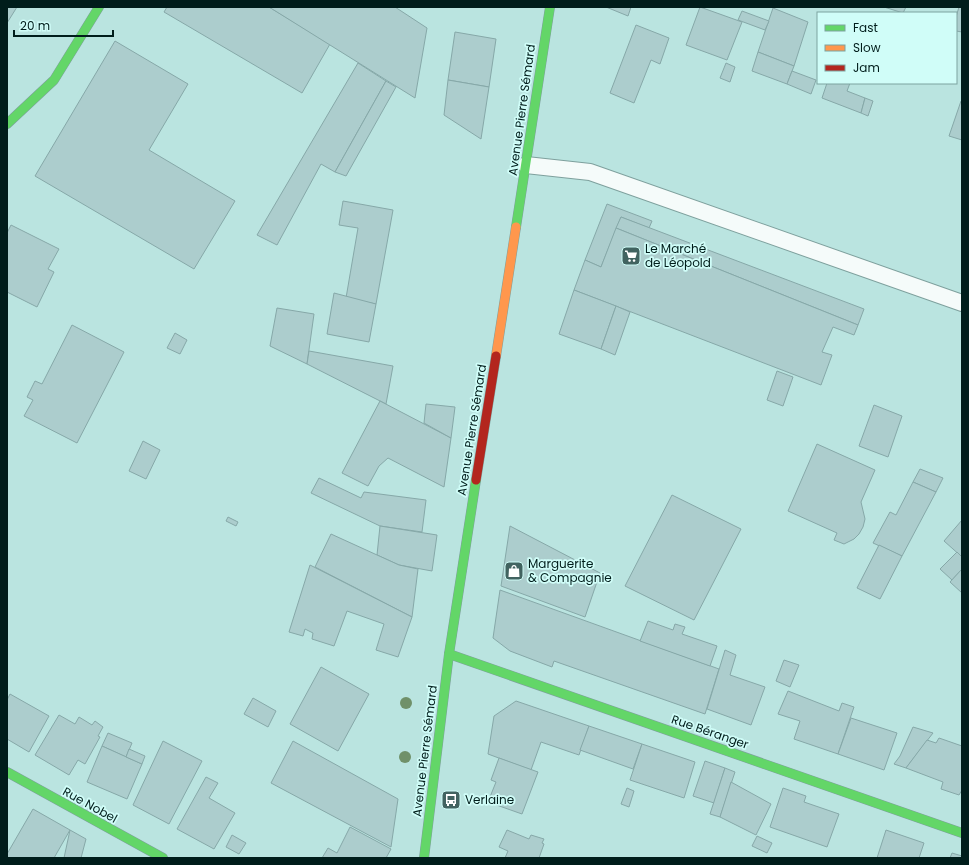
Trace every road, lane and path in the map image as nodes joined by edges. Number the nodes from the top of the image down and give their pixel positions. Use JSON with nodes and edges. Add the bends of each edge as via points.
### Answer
{"nodes":[{"id":1,"x":99,"y":7,"type":"edge"},
{"id":2,"x":550,"y":7,"type":"edge"},
{"id":3,"x":7,"y":124,"type":"edge"},
{"id":4,"x":526,"y":165,"type":"junction"},
{"id":5,"x":962,"y":303,"type":"edge"},
{"id":6,"x":449,"y":654,"type":"junction"},
{"id":7,"x":7,"y":772,"type":"edge"},
{"id":8,"x":962,"y":833,"type":"edge"},
{"id":9,"x":163,"y":858,"type":"edge"},
{"id":10,"x":424,"y":858,"type":"edge"}],
"edges":[{"from":1,"to":3,"type":"street","via":[[54,80]]},
{"from":2,"to":4,"type":"street","name":"Avenue Pierre Sémard"},
{"from":4,"to":5,"type":"lane","via":[[590,172]]},
{"from":4,"to":6,"type":"street","name":"Avenue Pierre Sémard"},
{"from":6,"to":8,"type":"street","name":"Rue Béranger"},
{"from":6,"to":10,"type":"street","name":"Avenue Pierre Sémard"},
{"from":7,"to":9,"type":"street","name":"Rue Nobel"}]}
